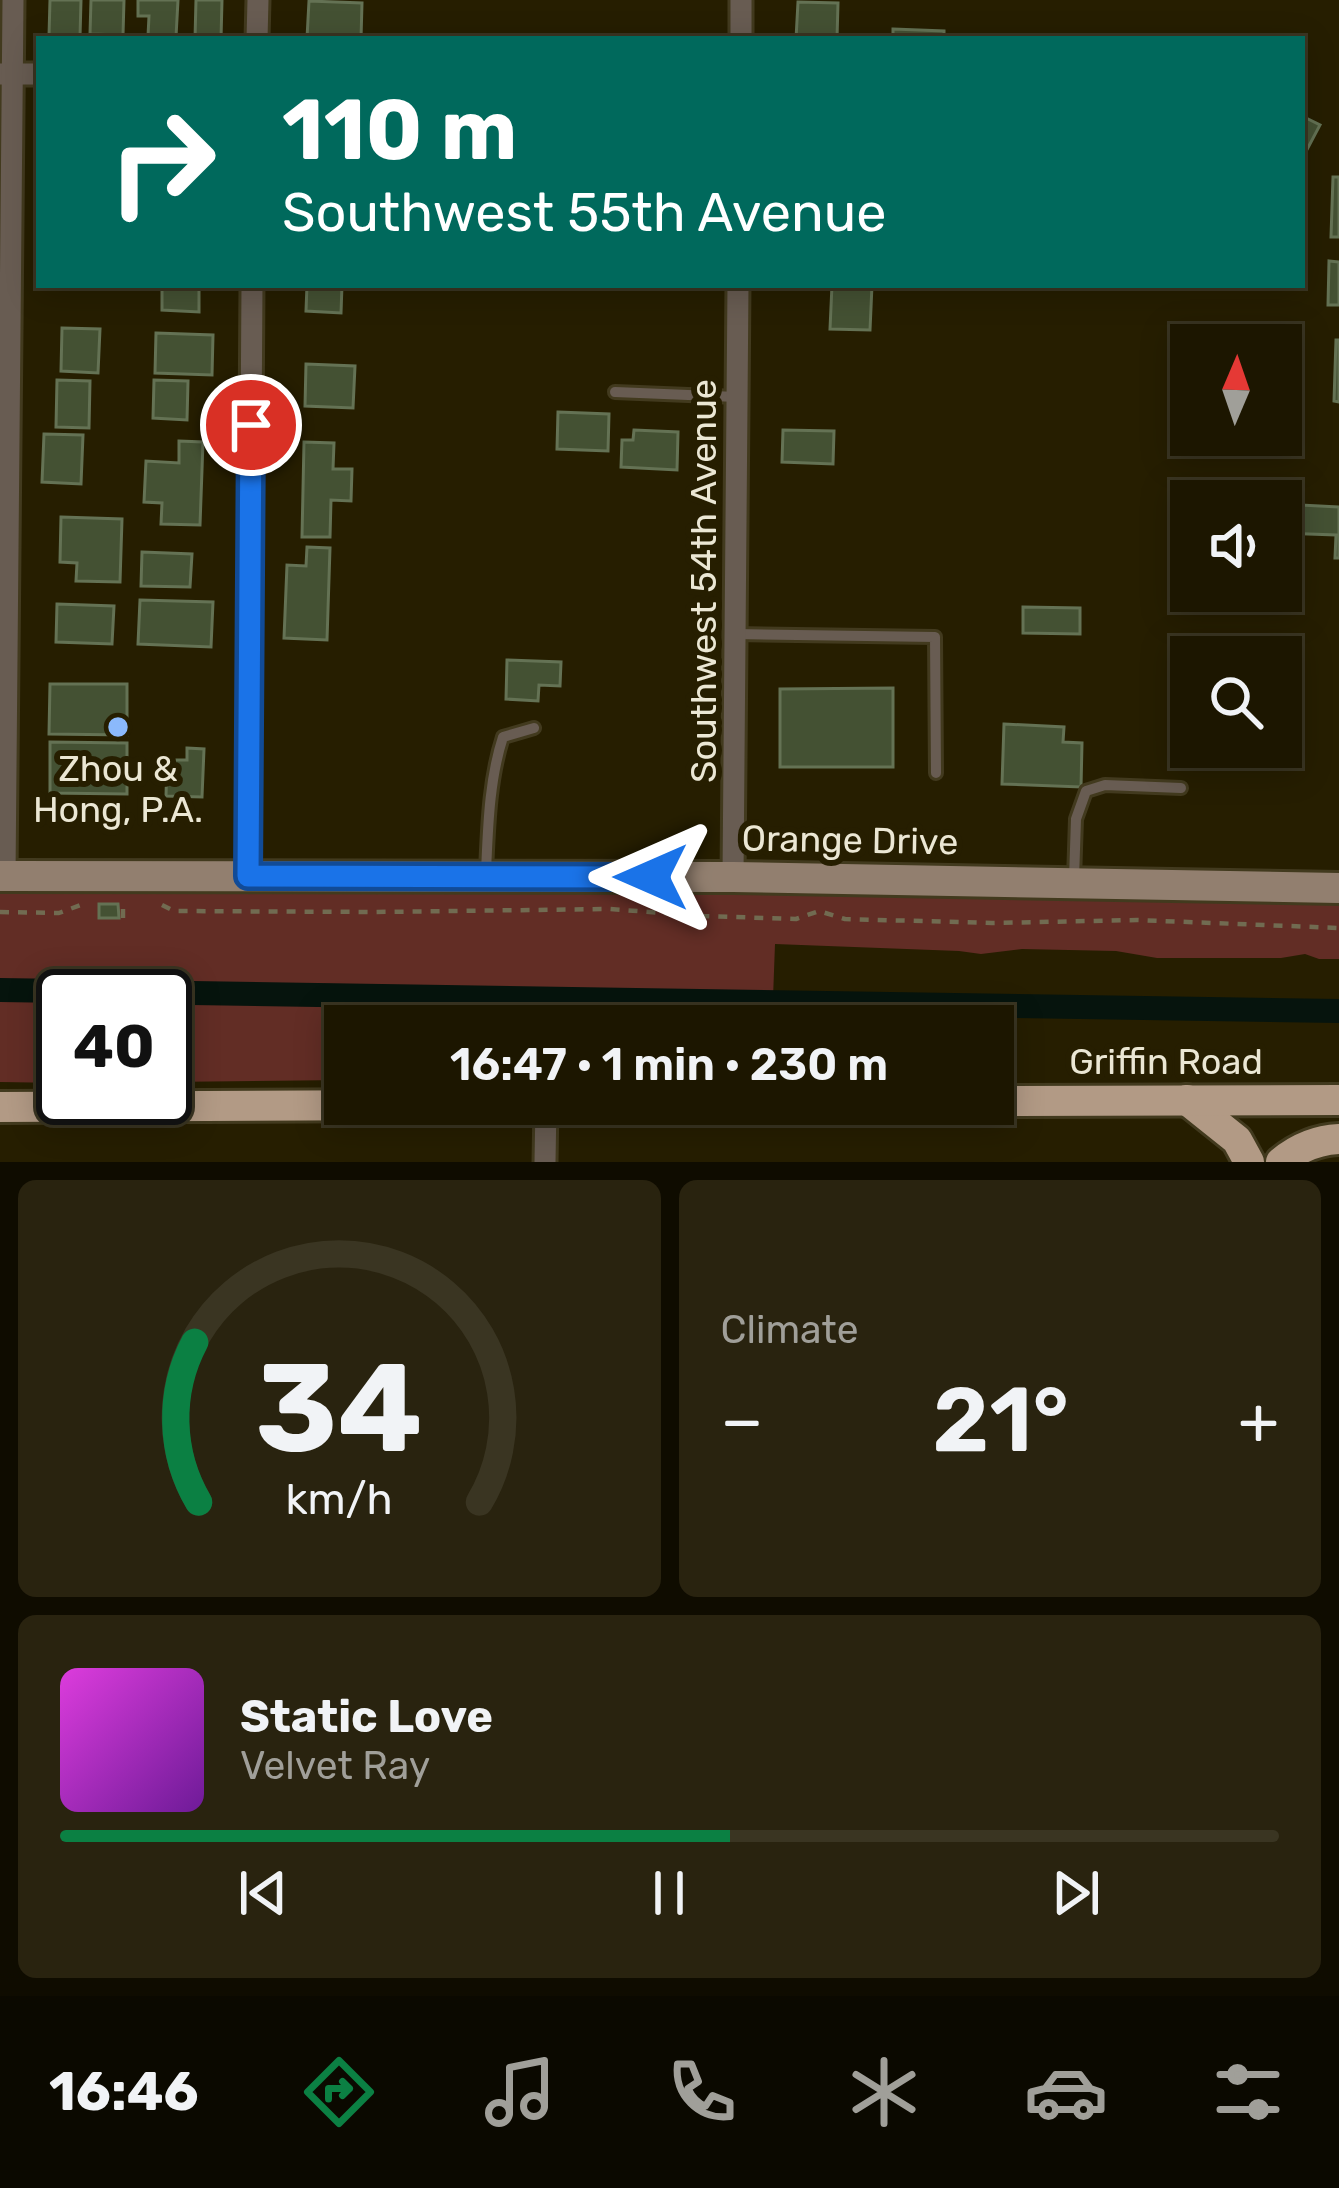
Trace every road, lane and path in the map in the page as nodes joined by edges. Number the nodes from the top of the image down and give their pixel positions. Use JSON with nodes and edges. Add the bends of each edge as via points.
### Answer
{"nodes":[{"id":1,"x":13,"y":0,"type":"edge"},
{"id":2,"x":258,"y":0,"type":"edge"},
{"id":3,"x":741,"y":0,"type":"edge"},
{"id":4,"x":256,"y":36,"type":"edge"},
{"id":5,"x":741,"y":36,"type":"edge"},
{"id":6,"x":6,"y":74,"type":"edge"},
{"id":7,"x":252,"y":288,"type":"edge"},
{"id":8,"x":738,"y":288,"type":"edge"},
{"id":9,"x":615,"y":392,"type":"dead end"},
{"id":10,"x":737,"y":398,"type":"junction"},
{"id":11,"x":4,"y":616,"type":"edge"},
{"id":12,"x":735,"y":634,"type":"junction"},
{"id":13,"x":534,"y":728,"type":"dead end"},
{"id":14,"x":936,"y":772,"type":"dead end"},
{"id":15,"x":1181,"y":788,"type":"dead end"},
{"id":16,"x":3,"y":876,"type":"edge"},
{"id":17,"x":248,"y":876,"type":"junction"},
{"id":18,"x":486,"y":876,"type":"junction"},
{"id":19,"x":734,"y":877,"type":"junction"},
{"id":20,"x":1074,"y":883,"type":"junction"},
{"id":21,"x":1339,"y":889,"type":"edge"},
{"id":22,"x":97,"y":899,"type":"dead end"},
{"id":23,"x":110,"y":900,"type":"dead end"},
{"id":24,"x":123,"y":900,"type":"junction"},
{"id":25,"x":137,"y":900,"type":"dead end"},
{"id":26,"x":152,"y":900,"type":"dead end"},
{"id":27,"x":0,"y":912,"type":"edge"},
{"id":28,"x":123,"y":918,"type":"dead end"},
{"id":29,"x":1339,"y":928,"type":"edge"},
{"id":30,"x":1187,"y":1100,"type":"junction"},
{"id":31,"x":1339,"y":1100,"type":"edge"},
{"id":32,"x":1014,"y":1101,"type":"edge"},
{"id":33,"x":324,"y":1105,"type":"edge"},
{"id":34,"x":0,"y":1107,"type":"edge"},
{"id":35,"x":545,"y":1125,"type":"edge"},
{"id":36,"x":1339,"y":1138,"type":"edge"},
{"id":37,"x":544,"y":1162,"type":"edge"},
{"id":38,"x":1250,"y":1162,"type":"edge"},
{"id":39,"x":1281,"y":1162,"type":"edge"}],
"edges":[{"from":1,"to":6,"type":"street"},
{"from":2,"to":4,"type":"street"},
{"from":3,"to":5,"type":"street"},
{"from":6,"to":11,"type":"street"},
{"from":7,"to":17,"type":"street"},
{"from":8,"to":10,"type":"street","name":"Southwest 54th Avenue"},
{"from":9,"to":10,"type":"lane"},
{"from":10,"to":12,"type":"street","name":"Southwest 54th Avenue"},
{"from":11,"to":16,"type":"street"},
{"from":12,"to":14,"type":"lane","via":[[935,638]]},
{"from":12,"to":19,"type":"street","name":"Southwest 54th Avenue"},
{"from":13,"to":18,"type":"lane","via":[[503,737]]},
{"from":15,"to":20,"type":"lane","via":[[1086,791],[1076,819]]},
{"from":16,"to":17,"type":"street","name":"Orange Drive"},
{"from":17,"to":18,"type":"street","name":"Orange Drive"},
{"from":18,"to":19,"type":"street","name":"Orange Drive"},
{"from":19,"to":20,"type":"street","name":"Orange Drive"},
{"from":20,"to":21,"type":"street","name":"Orange Drive"},
{"from":22,"to":27,"type":"path","via":[[59,913]]},
{"from":23,"to":24,"type":"path"},
{"from":24,"to":25,"type":"path"},
{"from":24,"to":28,"type":"path"},
{"from":26,"to":29,"type":"path","via":[[174,911],[609,909],[796,919],[819,910],[845,919]]},
{"from":30,"to":31,"type":"main road","name":"Griffin Road"},
{"from":30,"to":32,"type":"main road","name":"Griffin Road"},
{"from":30,"to":38,"type":"main road","via":[[1224,1127]]},
{"from":33,"to":34,"type":"main road"},
{"from":35,"to":37,"type":"street"},
{"from":36,"to":39,"type":"main road"}]}
